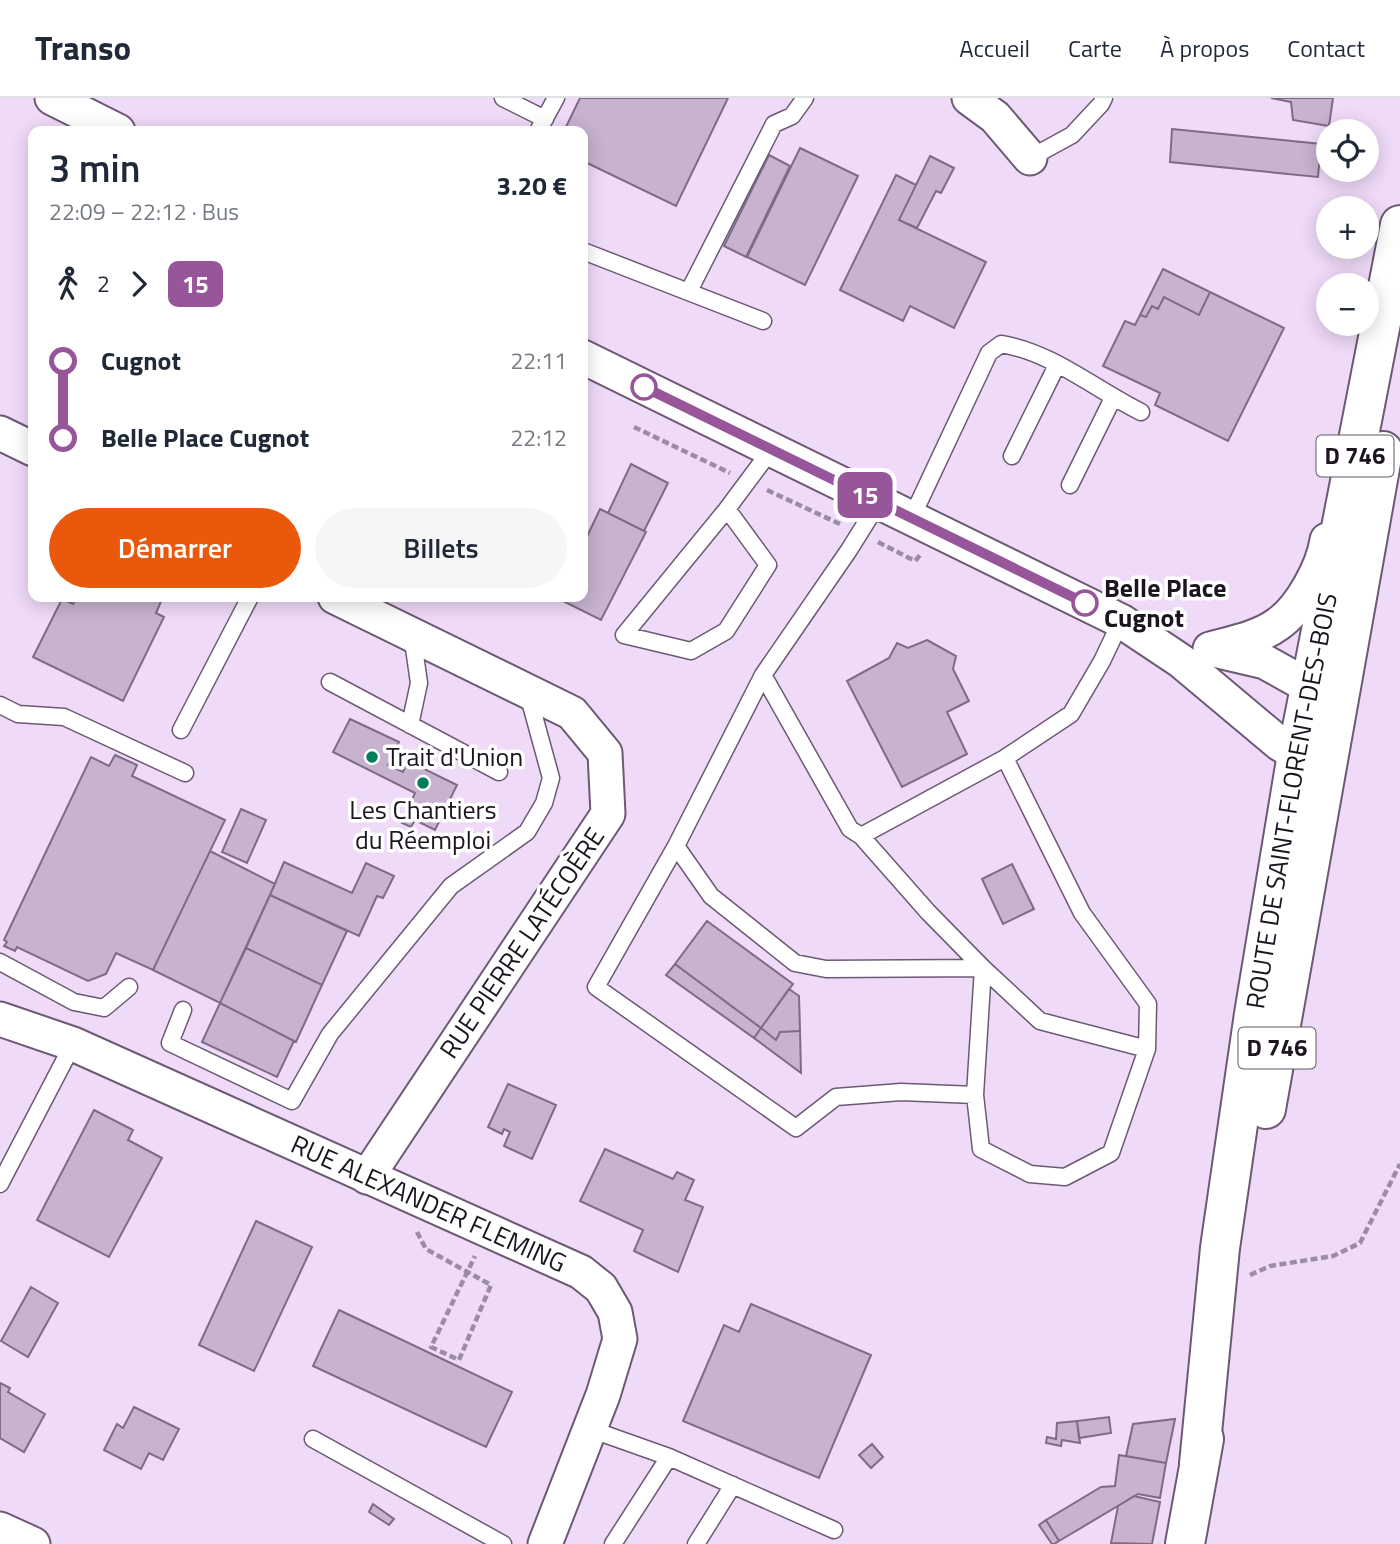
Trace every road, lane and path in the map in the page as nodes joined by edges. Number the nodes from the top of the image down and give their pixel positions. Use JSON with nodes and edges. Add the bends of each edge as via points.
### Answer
{"nodes":[{"id":1,"x":52,"y":98,"type":"edge"},
{"id":2,"x":503,"y":98,"type":"edge"},
{"id":3,"x":556,"y":98,"type":"edge"},
{"id":4,"x":805,"y":98,"type":"edge"},
{"id":5,"x":969,"y":98,"type":"edge"},
{"id":6,"x":1104,"y":98,"type":"edge"},
{"id":7,"x":542,"y":125,"type":"edge"},
{"id":8,"x":108,"y":126,"type":"edge"},
{"id":9,"x":1030,"y":158,"type":"joint"},
{"id":10,"x":1400,"y":213,"type":"edge"},
{"id":11,"x":1400,"y":225,"type":"edge"},
{"id":12,"x":588,"y":253,"type":"edge"},
{"id":13,"x":689,"y":290,"type":"junction"},
{"id":14,"x":763,"y":321,"type":"dead end"},
{"id":15,"x":1400,"y":351,"type":"edge"},
{"id":16,"x":588,"y":359,"type":"edge"},
{"id":17,"x":1057,"y":365,"type":"junction"},
{"id":18,"x":1114,"y":398,"type":"junction"},
{"id":19,"x":1141,"y":412,"type":"dead end"},
{"id":20,"x":634,"y":427,"type":"dead end"},
{"id":21,"x":0,"y":433,"type":"edge"},
{"id":22,"x":28,"y":447,"type":"edge"},
{"id":23,"x":771,"y":450,"type":"junction"},
{"id":24,"x":1012,"y":456,"type":"dead end"},
{"id":25,"x":747,"y":481,"type":"junction"},
{"id":26,"x":1070,"y":485,"type":"dead end"},
{"id":27,"x":879,"y":502,"type":"junction"},
{"id":28,"x":727,"y":509,"type":"junction"},
{"id":29,"x":912,"y":517,"type":"junction"},
{"id":30,"x":860,"y":533,"type":"junction"},
{"id":31,"x":924,"y":552,"type":"dead end"},
{"id":32,"x":247,"y":602,"type":"edge"},
{"id":33,"x":345,"y":602,"type":"edge"},
{"id":34,"x":1121,"y":621,"type":"junction"},
{"id":35,"x":1351,"y":631,"type":"junction"},
{"id":36,"x":412,"y":635,"type":"junction"},
{"id":37,"x":1210,"y":649,"type":"junction"},
{"id":38,"x":763,"y":675,"type":"junction"},
{"id":39,"x":330,"y":682,"type":"dead end"},
{"id":40,"x":1310,"y":687,"type":"junction"},
{"id":41,"x":527,"y":691,"type":"junction"},
{"id":42,"x":0,"y":705,"type":"edge"},
{"id":43,"x":410,"y":725,"type":"junction"},
{"id":44,"x":181,"y":730,"type":"dead end"},
{"id":45,"x":1309,"y":741,"type":"junction"},
{"id":46,"x":1006,"y":758,"type":"junction"},
{"id":47,"x":499,"y":772,"type":"dead end"},
{"id":48,"x":185,"y":774,"type":"dead end"},
{"id":49,"x":861,"y":836,"type":"junction"},
{"id":50,"x":676,"y":846,"type":"junction"},
{"id":51,"x":0,"y":962,"type":"edge"},
{"id":52,"x":983,"y":968,"type":"junction"},
{"id":53,"x":129,"y":988,"type":"dead end"},
{"id":54,"x":183,"y":1010,"type":"dead end"},
{"id":55,"x":0,"y":1018,"type":"edge"},
{"id":56,"x":1282,"y":1022,"type":"junction"},
{"id":57,"x":73,"y":1044,"type":"junction"},
{"id":58,"x":1147,"y":1049,"type":"junction"},
{"id":59,"x":975,"y":1095,"type":"junction"},
{"id":60,"x":1400,"y":1164,"type":"edge"},
{"id":61,"x":367,"y":1177,"type":"junction"},
{"id":62,"x":0,"y":1184,"type":"edge"},
{"id":63,"x":420,"y":1221,"type":"dead end"},
{"id":64,"x":479,"y":1248,"type":"dead end"},
{"id":65,"x":467,"y":1272,"type":"junction"},
{"id":66,"x":1236,"y":1281,"type":"junction"},
{"id":67,"x":590,"y":1429,"type":"junction"},
{"id":68,"x":313,"y":1439,"type":"dead end"},
{"id":69,"x":669,"y":1457,"type":"junction"},
{"id":70,"x":1199,"y":1464,"type":"junction"},
{"id":71,"x":733,"y":1485,"type":"junction"},
{"id":72,"x":0,"y":1529,"type":"edge"},
{"id":73,"x":834,"y":1530,"type":"dead end"},
{"id":74,"x":33,"y":1544,"type":"edge"},
{"id":75,"x":503,"y":1544,"type":"edge"},
{"id":76,"x":545,"y":1544,"type":"edge"},
{"id":77,"x":613,"y":1544,"type":"edge"},
{"id":78,"x":696,"y":1544,"type":"edge"},
{"id":79,"x":1185,"y":1544,"type":"edge"}],
"edges":[{"from":1,"to":8,"type":"street"},
{"from":2,"to":7,"type":"lane"},
{"from":3,"to":7,"type":"lane"},
{"from":4,"to":13,"type":"lane","via":[[792,116],[774,124]]},
{"from":5,"to":9,"type":"street","via":[[995,117]]},
{"from":6,"to":9,"type":"lane","via":[[1072,135]]},
{"from":10,"to":37,"type":"street","via":[[1340,452],[1325,557],[1301,600],[1278,624]]},
{"from":11,"to":40,"type":"main road","name":"ROUTE DE SAINT-FLORENT-DES-BOIS","number":"D 746"},
{"from":12,"to":13,"type":"lane"},
{"from":13,"to":14,"type":"lane"},
{"from":15,"to":35,"type":"main road","name":"ROUTE DE SAINT-FLORENT-DES-BOIS","number":"D 746"},
{"from":16,"to":23,"type":"street"},
{"from":17,"to":18,"type":"lane"},
{"from":17,"to":24,"type":"lane"},
{"from":17,"to":29,"type":"lane","via":[[1009,345],[1001,344],[989,353]]},
{"from":18,"to":19,"type":"lane"},
{"from":18,"to":26,"type":"lane"},
{"from":20,"to":25,"type":"path"},
{"from":21,"to":22,"type":"street"},
{"from":23,"to":25,"type":"lane"},
{"from":23,"to":27,"type":"street"},
{"from":25,"to":28,"type":"lane"},
{"from":25,"to":30,"type":"path"},
{"from":27,"to":29,"type":"street"},
{"from":27,"to":30,"type":"lane"},
{"from":28,"to":28,"type":"lane","via":[[650,604],[624,635],[691,651],[726,631],[768,565]]},
{"from":29,"to":34,"type":"street"},
{"from":30,"to":31,"type":"path","via":[[915,561]]},
{"from":30,"to":38,"type":"lane"},
{"from":32,"to":44,"type":"lane"},
{"from":33,"to":36,"type":"street","name":"RUE PIERRE LATÉCOÈRE"},
{"from":34,"to":37,"type":"street"},
{"from":34,"to":45,"type":"street","via":[[1181,661],[1280,744]]},
{"from":34,"to":46,"type":"lane","via":[[1071,714]]},
{"from":35,"to":45,"type":"street","via":[[1327,683]]},
{"from":35,"to":56,"type":"main road","name":"ROUTE DE SAINT-FLORENT-DES-BOIS","number":"D 746"},
{"from":36,"to":41,"type":"street","name":"RUE PIERRE LATÉCOÈRE"},
{"from":36,"to":43,"type":"lane","via":[[419,683]]},
{"from":37,"to":40,"type":"street","via":[[1265,662]]},
{"from":38,"to":49,"type":"lane","via":[[850,829]]},
{"from":38,"to":50,"type":"lane"},
{"from":39,"to":43,"type":"lane"},
{"from":40,"to":45,"type":"main road","name":"ROUTE DE SAINT-FLORENT-DES-BOIS","number":"D 746"},
{"from":41,"to":54,"type":"lane","via":[[551,778],[544,803],[527,832],[451,886],[330,1034],[292,1101],[170,1043]]},
{"from":41,"to":61,"type":"street","name":"RUE PIERRE LATÉCOÈRE","via":[[572,713],[605,752],[608,814]]},
{"from":42,"to":48,"type":"lane","via":[[18,714],[64,717]]},
{"from":43,"to":47,"type":"lane"},
{"from":45,"to":56,"type":"street","via":[[1284,920]]},
{"from":45,"to":70,"type":"main road","name":"ROUTE DE SAINT-FLORENT-DES-BOIS","number":"D 746","via":[[1254,1014],[1220,1248]]},
{"from":46,"to":49,"type":"lane"},
{"from":46,"to":58,"type":"lane","via":[[1082,913],[1148,1004]]},
{"from":49,"to":52,"type":"lane"},
{"from":50,"to":52,"type":"lane","via":[[711,896],[795,963],[826,969]]},
{"from":50,"to":59,"type":"lane","via":[[596,987],[796,1128],[836,1097],[901,1092]]},
{"from":51,"to":53,"type":"lane","via":[[74,1002],[104,1008]]},
{"from":52,"to":58,"type":"lane","via":[[1040,1021]]},
{"from":52,"to":59,"type":"lane"},
{"from":55,"to":57,"type":"street","name":"RUE ALEXANDER FLEMING"},
{"from":56,"to":66,"type":"main road","name":"ROUTE DE SAINT-FLORENT-DES-BOIS","number":"D 746"},
{"from":57,"to":61,"type":"street","name":"RUE ALEXANDER FLEMING"},
{"from":57,"to":62,"type":"lane"},
{"from":58,"to":59,"type":"lane","via":[[1111,1153],[1065,1177],[1030,1174],[982,1149]]},
{"from":60,"to":66,"type":"path","via":[[1360,1242],[1333,1256],[1270,1266]]},
{"from":61,"to":67,"type":"street","name":"RUE ALEXANDER FLEMING","via":[[581,1272],[601,1288],[615,1312],[620,1339]]},
{"from":63,"to":65,"type":"path","via":[[416,1232],[426,1249]]},
{"from":64,"to":65,"type":"path"},
{"from":65,"to":65,"type":"path","via":[[491,1285],[458,1360],[431,1347]]},
{"from":66,"to":70,"type":"main road","name":"ROUTE DE SAINT-FLORENT-DES-BOIS","number":"D 746"},
{"from":67,"to":69,"type":"lane"},
{"from":67,"to":76,"type":"street","name":"RUE ALEXANDER FLEMING"},
{"from":68,"to":75,"type":"lane"},
{"from":69,"to":71,"type":"lane"},
{"from":69,"to":77,"type":"lane"},
{"from":70,"to":79,"type":"main road","name":"ROUTE DE SAINT-FLORENT-DES-BOIS","number":"D 746"},
{"from":71,"to":73,"type":"lane"},
{"from":71,"to":78,"type":"lane"},
{"from":72,"to":74,"type":"street"}]}
